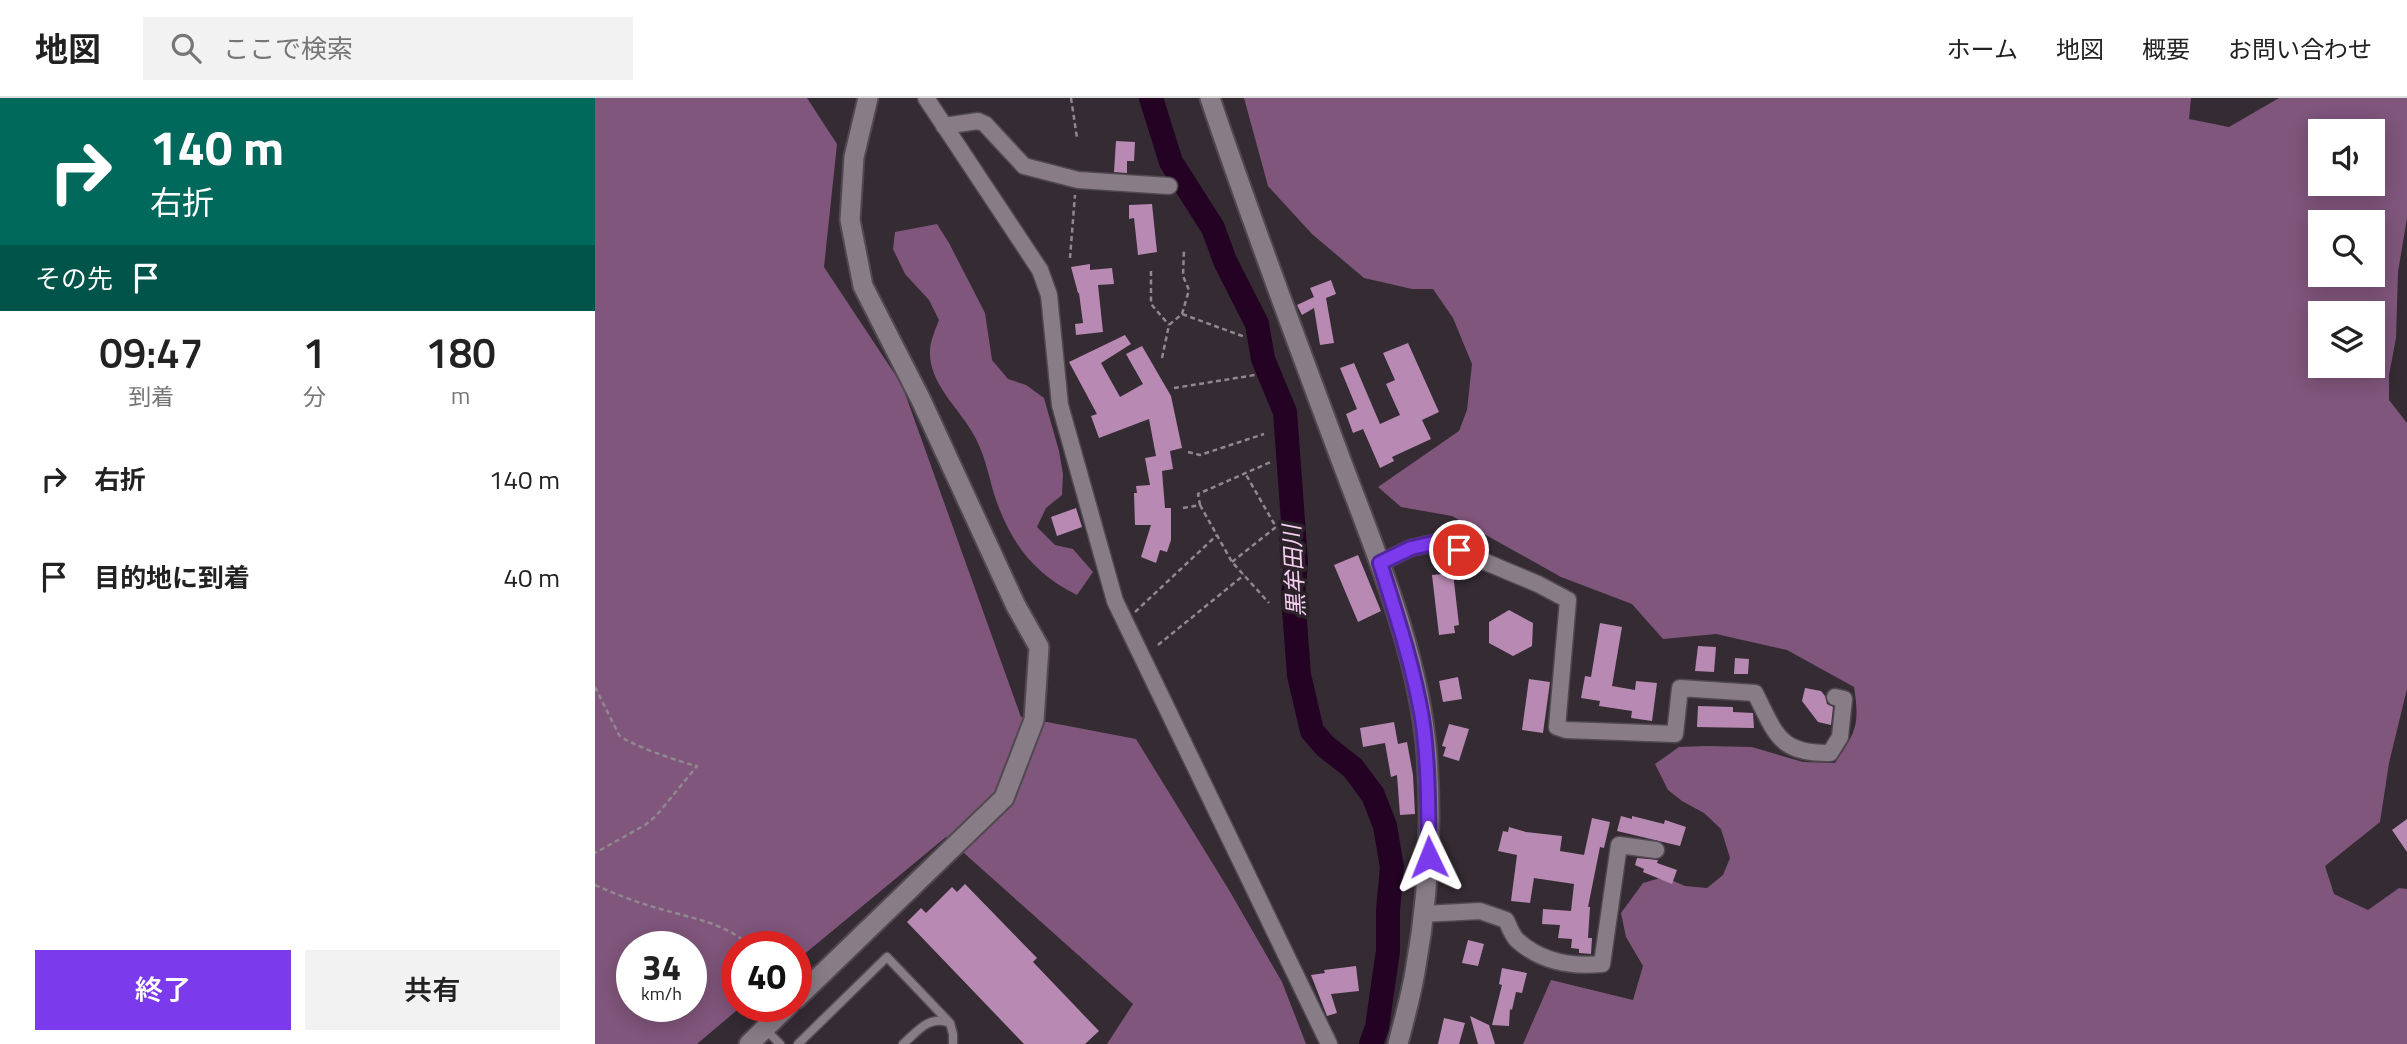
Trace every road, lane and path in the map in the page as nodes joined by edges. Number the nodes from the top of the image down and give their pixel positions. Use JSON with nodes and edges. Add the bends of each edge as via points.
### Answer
{"nodes":[{"id":1,"x":868,"y":98,"type":"edge"},
{"id":2,"x":926,"y":98,"type":"edge"},
{"id":3,"x":1071,"y":98,"type":"edge"},
{"id":4,"x":1210,"y":98,"type":"edge"},
{"id":5,"x":944,"y":126,"type":"junction"},
{"id":6,"x":1077,"y":138,"type":"dead end"},
{"id":7,"x":1169,"y":186,"type":"dead end"},
{"id":8,"x":1075,"y":188,"type":"dead end"},
{"id":9,"x":1184,"y":250,"type":"dead end"},
{"id":10,"x":1070,"y":258,"type":"dead end"},
{"id":11,"x":1151,"y":271,"type":"dead end"},
{"id":12,"x":1182,"y":314,"type":"junction"},
{"id":13,"x":1169,"y":325,"type":"junction"},
{"id":14,"x":1245,"y":337,"type":"dead end"},
{"id":15,"x":1162,"y":358,"type":"dead end"},
{"id":16,"x":1255,"y":375,"type":"dead end"},
{"id":17,"x":1174,"y":388,"type":"dead end"},
{"id":18,"x":1264,"y":434,"type":"dead end"},
{"id":19,"x":1188,"y":452,"type":"dead end"},
{"id":20,"x":1273,"y":461,"type":"dead end"},
{"id":21,"x":1245,"y":473,"type":"junction"},
{"id":22,"x":1200,"y":505,"type":"junction"},
{"id":23,"x":1183,"y":509,"type":"dead end"},
{"id":24,"x":1217,"y":535,"type":"junction"},
{"id":25,"x":1232,"y":562,"type":"junction"},
{"id":26,"x":1380,"y":563,"type":"junction"},
{"id":27,"x":1244,"y":575,"type":"junction"},
{"id":28,"x":1269,"y":603,"type":"dead end"},
{"id":29,"x":1133,"y":614,"type":"dead end"},
{"id":30,"x":1158,"y":645,"type":"dead end"},
{"id":31,"x":595,"y":687,"type":"edge"},
{"id":32,"x":1835,"y":697,"type":"dead end"},
{"id":33,"x":1656,"y":850,"type":"dead end"},
{"id":34,"x":595,"y":853,"type":"edge"},
{"id":35,"x":595,"y":885,"type":"edge"},
{"id":36,"x":1423,"y":914,"type":"junction"},
{"id":37,"x":730,"y":931,"type":"edge"},
{"id":38,"x":812,"y":984,"type":"edge"},
{"id":39,"x":772,"y":1022,"type":"edge"},
{"id":40,"x":950,"y":1023,"type":"junction"},
{"id":41,"x":765,"y":1029,"type":"junction"},
{"id":42,"x":749,"y":1044,"type":"edge"},
{"id":43,"x":780,"y":1044,"type":"edge"},
{"id":44,"x":798,"y":1044,"type":"edge"},
{"id":45,"x":904,"y":1044,"type":"edge"},
{"id":46,"x":953,"y":1044,"type":"edge"},
{"id":47,"x":1329,"y":1044,"type":"edge"},
{"id":48,"x":1398,"y":1044,"type":"edge"}],
"edges":[{"from":1,"to":38,"type":"street","via":[[853,157],[850,220],[863,286],[1039,647],[1034,720],[1004,798]]},
{"from":2,"to":5,"type":"street"},
{"from":3,"to":6,"type":"path"},
{"from":4,"to":26,"type":"street"},
{"from":5,"to":7,"type":"street","via":[[985,124],[1024,166],[1077,180]]},
{"from":5,"to":47,"type":"street","via":[[1039,270],[1049,295],[1060,405],[1115,601]]},
{"from":8,"to":10,"type":"path"},
{"from":9,"to":12,"type":"path","via":[[1183,276],[1189,290]]},
{"from":11,"to":13,"type":"path","via":[[1151,304]]},
{"from":12,"to":13,"type":"path"},
{"from":12,"to":14,"type":"path"},
{"from":13,"to":15,"type":"path"},
{"from":16,"to":17,"type":"path"},
{"from":18,"to":19,"type":"path","via":[[1200,456]]},
{"from":20,"to":21,"type":"path"},
{"from":21,"to":22,"type":"path","via":[[1198,494]]},
{"from":21,"to":25,"type":"path","via":[[1276,527]]},
{"from":22,"to":23,"type":"path"},
{"from":22,"to":24,"type":"path"},
{"from":24,"to":25,"type":"path"},
{"from":24,"to":29,"type":"path"},
{"from":25,"to":27,"type":"path"},
{"from":26,"to":32,"type":"street","via":[[1411,548],[1438,542],[1568,600],[1557,727],[1566,730],[1675,734],[1680,688],[1755,693],[1773,728],[1790,747],[1811,754],[1830,753],[1840,737],[1845,699]]},
{"from":26,"to":36,"type":"street","via":[[1408,655],[1427,755],[1429,857]]},
{"from":27,"to":28,"type":"path"},
{"from":27,"to":30,"type":"path"},
{"from":31,"to":34,"type":"path","via":[[624,740],[697,766],[656,816]]},
{"from":33,"to":36,"type":"street","via":[[1619,845],[1602,964],[1577,966],[1549,960],[1515,939],[1506,920],[1480,911]]},
{"from":35,"to":37,"type":"path"},
{"from":36,"to":48,"type":"street"},
{"from":39,"to":41,"type":"street"},
{"from":40,"to":44,"type":"lane","via":[[887,957]]},
{"from":40,"to":45,"type":"lane","via":[[938,1019],[926,1023]]},
{"from":40,"to":46,"type":"lane"},
{"from":41,"to":42,"type":"street"},
{"from":41,"to":43,"type":"lane"}]}
